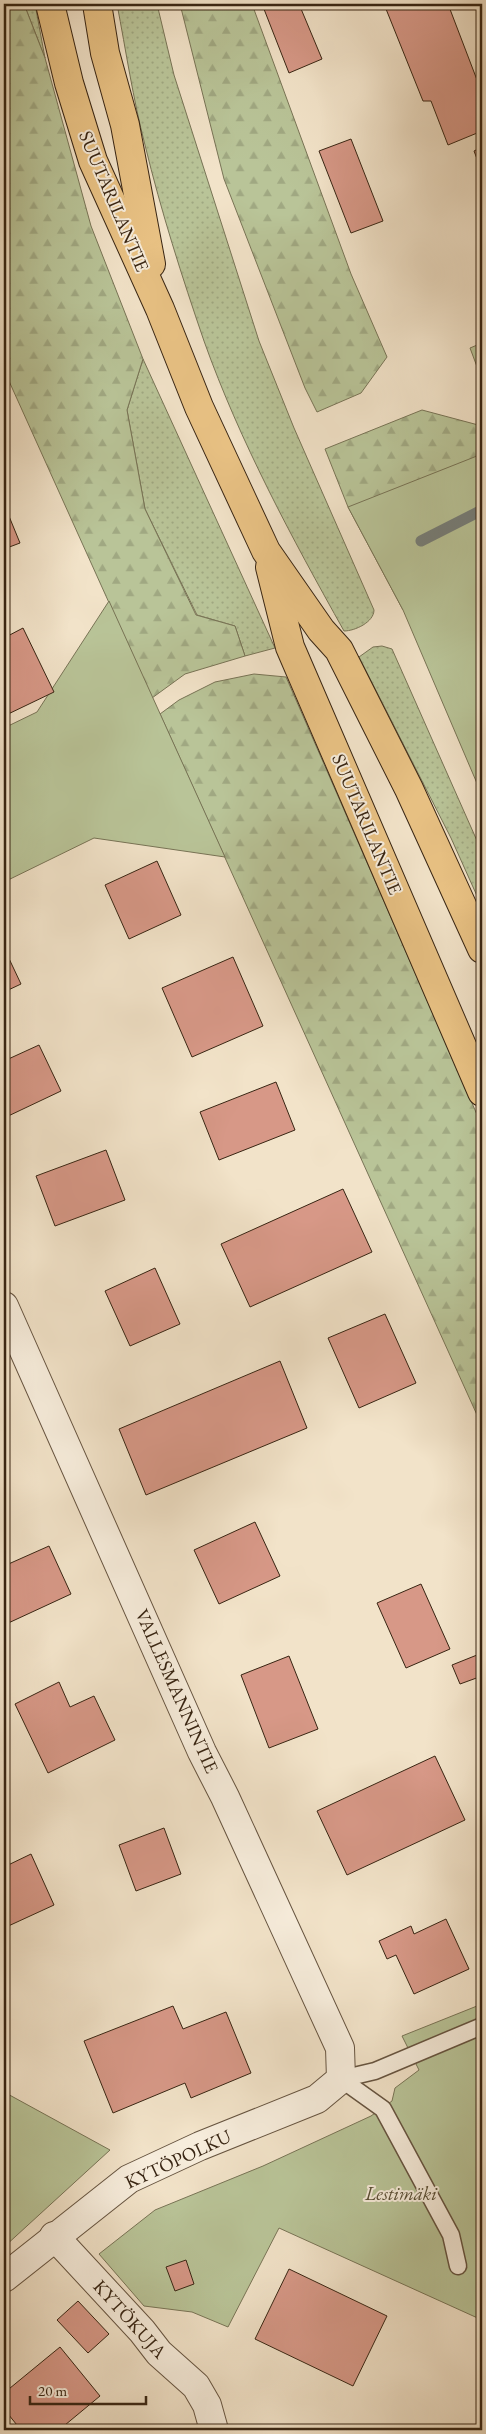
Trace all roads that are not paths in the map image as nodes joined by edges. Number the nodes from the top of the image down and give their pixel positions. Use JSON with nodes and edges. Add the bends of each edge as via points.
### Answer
{"nodes":[{"id":1,"x":50,"y":4,"type":"edge"},
{"id":2,"x":97,"y":4,"type":"edge"},
{"id":3,"x":160,"y":309,"type":"junction"},
{"id":4,"x":266,"y":551,"type":"junction"},
{"id":5,"x":482,"y":949,"type":"edge"},
{"id":6,"x":479,"y":1077,"type":"edge"},
{"id":7,"x":4,"y":1306,"type":"edge"},
{"id":8,"x":482,"y":2026,"type":"edge"},
{"id":9,"x":341,"y":2079,"type":"junction"},
{"id":10,"x":54,"y":2236,"type":"junction"},
{"id":11,"x":458,"y":2266,"type":"dead end"},
{"id":12,"x":4,"y":2278,"type":"edge"},
{"id":13,"x":214,"y":2430,"type":"edge"}],
"edges":[{"from":1,"to":3,"type":"main road","name":"SUUTARILANTIE","via":[[69,84],[93,161]]},
{"from":2,"to":3,"type":"main road","name":"SUUTARILANTIE","via":[[105,53],[125,125]]},
{"from":3,"to":4,"type":"main road","name":"SUUTARILANTIE","via":[[199,406]]},
{"from":4,"to":5,"type":"main road","name":"SUUTARILANTIE","via":[[321,630],[339,650],[410,789]]},
{"from":4,"to":6,"type":"main road","name":"SUUTARILANTIE","via":[[290,647]]},
{"from":7,"to":9,"type":"street","name":"VALLESMANNINTIE","via":[[202,1752],[340,2048]]},
{"from":8,"to":9,"type":"lane","via":[[374,2071]]},
{"from":9,"to":10,"type":"street","name":"KYTÖPOLKU","via":[[317,2099],[128,2179]]},
{"from":9,"to":11,"type":"lane","via":[[383,2109],[451,2234]]},
{"from":10,"to":12,"type":"street","name":"KYTÖPOLKU"},
{"from":10,"to":13,"type":"street","name":"KYTÖKUJA","via":[[159,2353],[196,2386],[207,2405]]}]}
